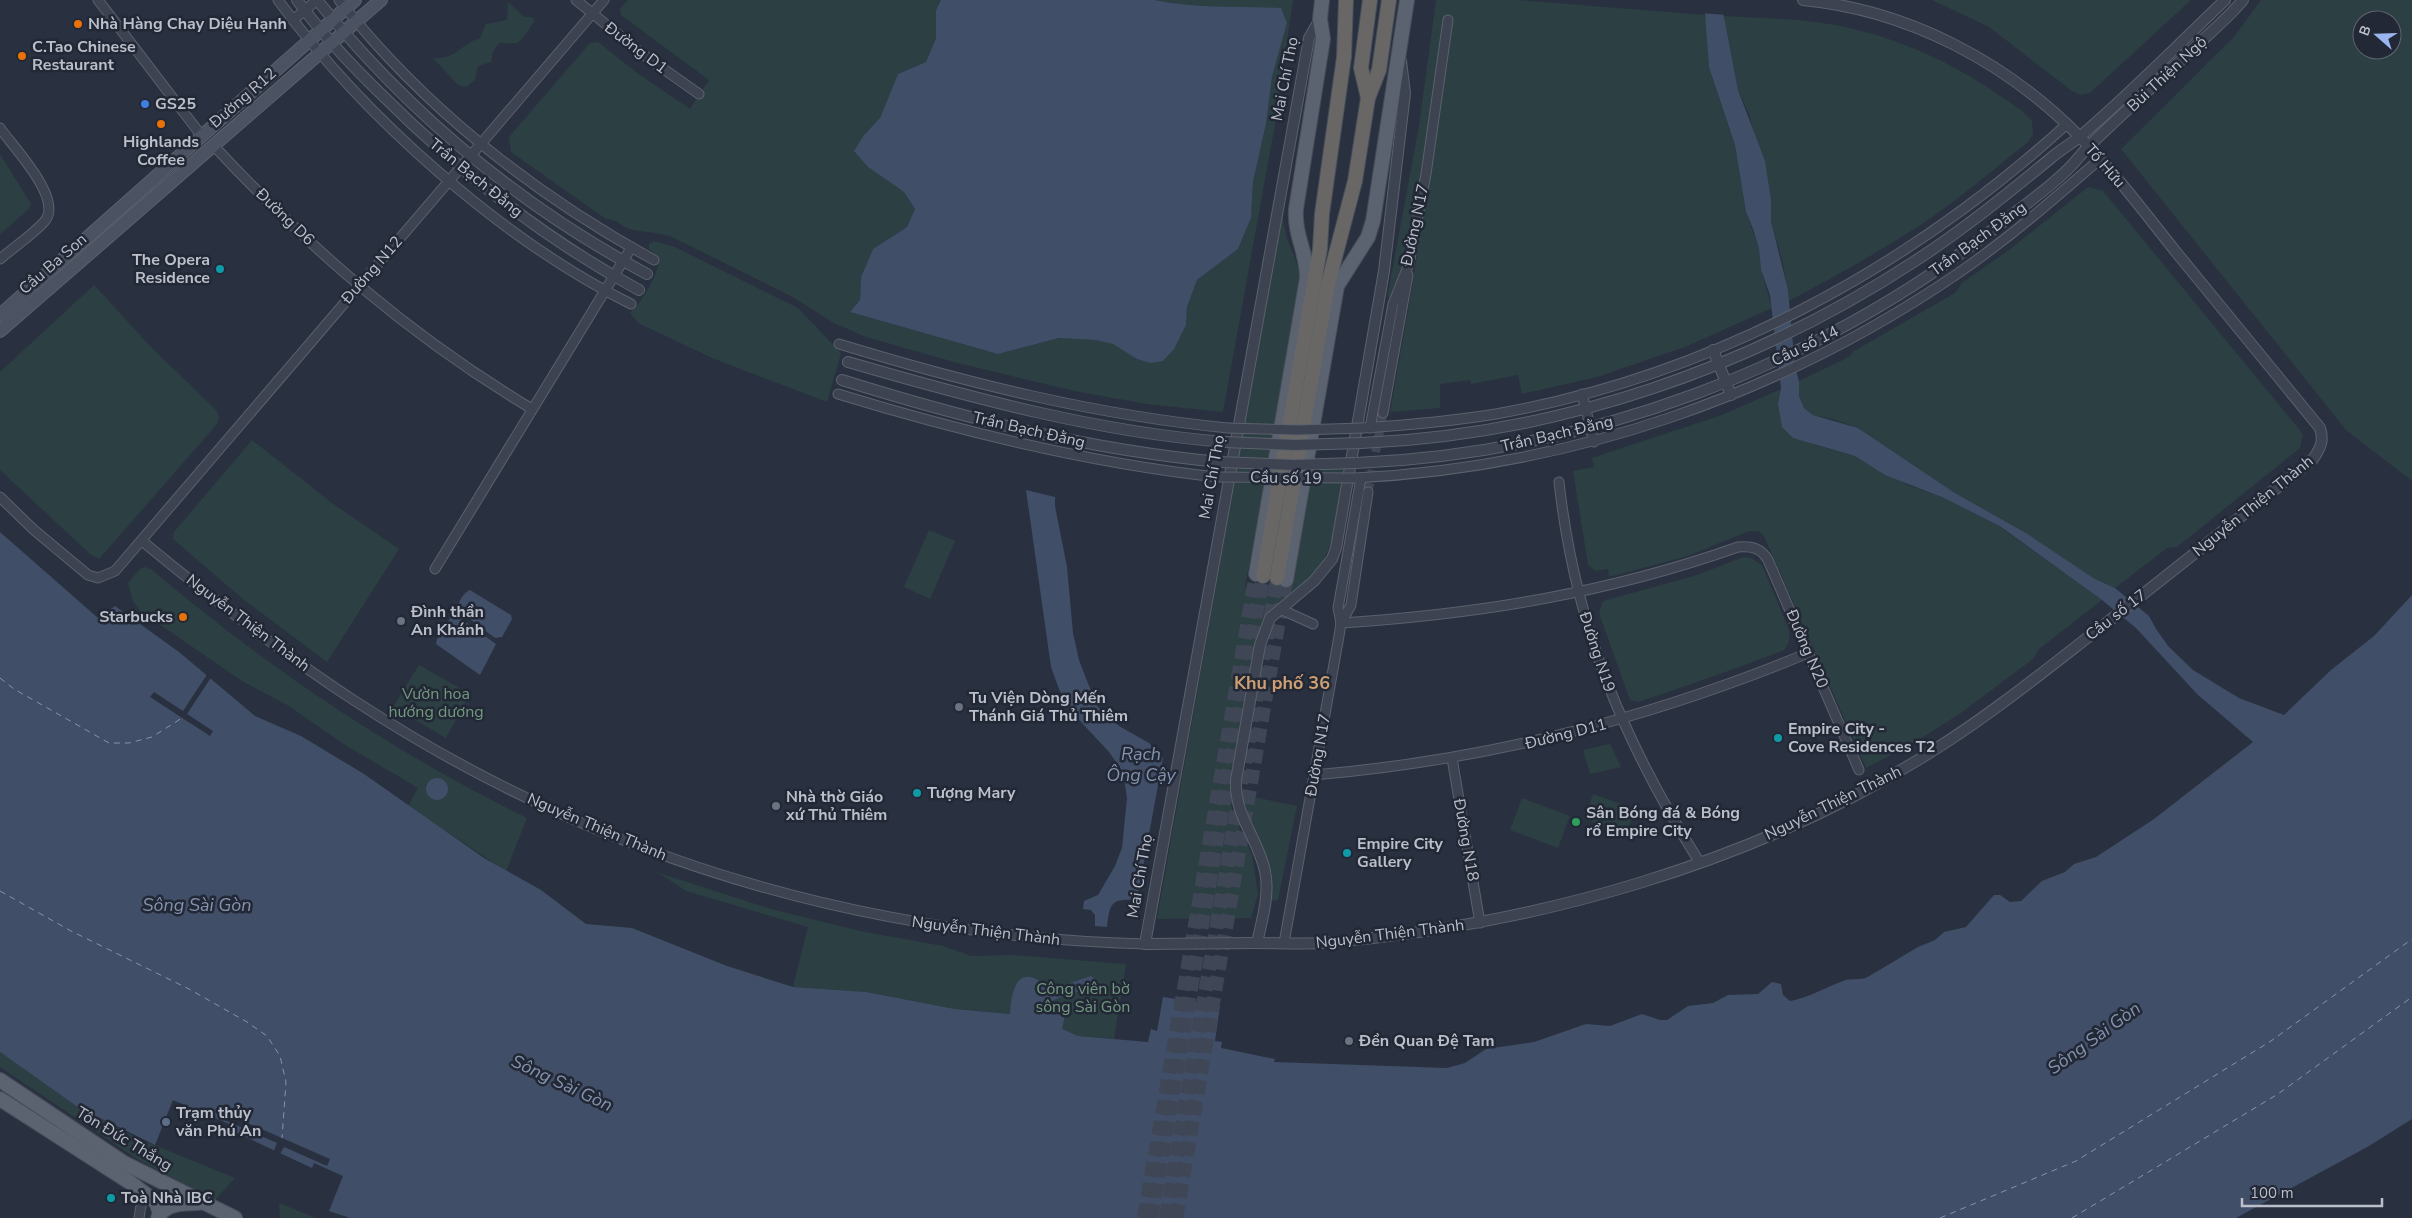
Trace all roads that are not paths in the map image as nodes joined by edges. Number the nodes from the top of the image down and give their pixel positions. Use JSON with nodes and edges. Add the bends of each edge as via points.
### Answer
{"nodes":[{"id":1,"x":98,"y":0,"type":"edge"},
{"id":2,"x":278,"y":0,"type":"edge"},
{"id":3,"x":297,"y":0,"type":"edge"},
{"id":4,"x":381,"y":0,"type":"edge"},
{"id":5,"x":576,"y":0,"type":"edge"},
{"id":6,"x":604,"y":0,"type":"edge"},
{"id":7,"x":1322,"y":0,"type":"edge"},
{"id":8,"x":1346,"y":0,"type":"edge"},
{"id":9,"x":1370,"y":0,"type":"edge"},
{"id":10,"x":1389,"y":0,"type":"edge"},
{"id":11,"x":1407,"y":0,"type":"edge"},
{"id":12,"x":1803,"y":0,"type":"edge"},
{"id":13,"x":2225,"y":0,"type":"edge"},
{"id":14,"x":2243,"y":0,"type":"edge"},
{"id":15,"x":319,"y":3,"type":"edge"},
{"id":16,"x":346,"y":3,"type":"edge"},
{"id":17,"x":305,"y":10,"type":"junction"},
{"id":18,"x":592,"y":14,"type":"junction"},
{"id":19,"x":1320,"y":19,"type":"junction"},
{"id":20,"x":333,"y":20,"type":"junction"},
{"id":21,"x":1448,"y":20,"type":"dead end"},
{"id":22,"x":356,"y":21,"type":"junction"},
{"id":23,"x":295,"y":23,"type":"junction"},
{"id":24,"x":320,"y":31,"type":"junction"},
{"id":25,"x":344,"y":32,"type":"junction"},
{"id":26,"x":308,"y":41,"type":"junction"},
{"id":27,"x":332,"y":43,"type":"junction"},
{"id":28,"x":1400,"y":49,"type":"junction"},
{"id":29,"x":320,"y":53,"type":"junction"},
{"id":30,"x":699,"y":94,"type":"dead end"},
{"id":31,"x":1368,"y":98,"type":"junction"},
{"id":32,"x":2067,"y":124,"type":"junction"},
{"id":33,"x":0,"y":128,"type":"edge"},
{"id":34,"x":201,"y":135,"type":"junction"},
{"id":35,"x":2080,"y":137,"type":"junction"},
{"id":36,"x":481,"y":143,"type":"junction"},
{"id":37,"x":214,"y":146,"type":"junction"},
{"id":38,"x":2089,"y":146,"type":"junction"},
{"id":39,"x":470,"y":155,"type":"junction"},
{"id":40,"x":2100,"y":159,"type":"junction"},
{"id":41,"x":460,"y":167,"type":"junction"},
{"id":42,"x":449,"y":180,"type":"junction"},
{"id":43,"x":122,"y":216,"type":"junction"},
{"id":44,"x":631,"y":248,"type":"junction"},
{"id":45,"x":1908,"y":248,"type":"junction"},
{"id":46,"x":0,"y":259,"type":"edge"},
{"id":47,"x":654,"y":260,"type":"dead end"},
{"id":48,"x":1916,"y":260,"type":"junction"},
{"id":49,"x":623,"y":261,"type":"junction"},
{"id":50,"x":1409,"y":264,"type":"junction"},
{"id":51,"x":647,"y":274,"type":"dead end"},
{"id":52,"x":614,"y":276,"type":"junction"},
{"id":53,"x":1927,"y":277,"type":"junction"},
{"id":54,"x":359,"y":286,"type":"junction"},
{"id":55,"x":1934,"y":289,"type":"junction"},
{"id":56,"x":605,"y":290,"type":"junction"},
{"id":57,"x":639,"y":290,"type":"dead end"},
{"id":58,"x":1850,"y":301,"type":"joint"},
{"id":59,"x":631,"y":304,"type":"dead end"},
{"id":60,"x":0,"y":315,"type":"edge"},
{"id":61,"x":1858,"y":319,"type":"joint"},
{"id":62,"x":0,"y":331,"type":"edge"},
{"id":63,"x":839,"y":344,"type":"dead end"},
{"id":64,"x":1713,"y":350,"type":"junction"},
{"id":65,"x":1742,"y":354,"type":"joint"},
{"id":66,"x":848,"y":362,"type":"dead end"},
{"id":67,"x":1718,"y":364,"type":"junction"},
{"id":68,"x":1750,"y":372,"type":"joint"},
{"id":69,"x":842,"y":380,"type":"dead end"},
{"id":70,"x":1726,"y":382,"type":"junction"},
{"id":71,"x":838,"y":394,"type":"dead end"},
{"id":72,"x":1021,"y":394,"type":"junction"},
{"id":73,"x":1582,"y":394,"type":"junction"},
{"id":74,"x":1731,"y":395,"type":"junction"},
{"id":75,"x":1018,"y":408,"type":"junction"},
{"id":76,"x":1585,"y":408,"type":"junction"},
{"id":77,"x":532,"y":409,"type":"junction"},
{"id":78,"x":1383,"y":413,"type":"tunnel mouth"},
{"id":79,"x":1210,"y":426,"type":"junction"},
{"id":80,"x":1013,"y":427,"type":"junction"},
{"id":81,"x":1590,"y":427,"type":"junction"},
{"id":82,"x":1367,"y":428,"type":"junction"},
{"id":83,"x":1009,"y":441,"type":"junction"},
{"id":84,"x":1207,"y":441,"type":"junction"},
{"id":85,"x":1225,"y":442,"type":"joint"},
{"id":86,"x":1594,"y":442,"type":"junction"},
{"id":87,"x":1361,"y":443,"type":"joint"},
{"id":88,"x":2322,"y":443,"type":"joint"},
{"id":89,"x":1203,"y":460,"type":"junction"},
{"id":90,"x":1220,"y":462,"type":"joint"},
{"id":91,"x":1356,"y":464,"type":"joint"},
{"id":92,"x":1201,"y":475,"type":"junction"},
{"id":93,"x":1358,"y":478,"type":"junction"},
{"id":94,"x":1559,"y":482,"type":"dead end"},
{"id":95,"x":1368,"y":492,"type":"tunnel mouth"},
{"id":96,"x":0,"y":497,"type":"edge"},
{"id":97,"x":142,"y":541,"type":"junction"},
{"id":98,"x":2179,"y":566,"type":"joint"},
{"id":99,"x":435,"y":569,"type":"dead end"},
{"id":100,"x":1259,"y":575,"type":"joint"},
{"id":101,"x":1282,"y":579,"type":"joint"},
{"id":102,"x":1578,"y":593,"type":"junction"},
{"id":103,"x":1280,"y":609,"type":"junction"},
{"id":104,"x":1341,"y":623,"type":"junction"},
{"id":105,"x":1313,"y":624,"type":"dead end"},
{"id":106,"x":1808,"y":653,"type":"junction"},
{"id":107,"x":2054,"y":664,"type":"joint"},
{"id":108,"x":1622,"y":720,"type":"junction"},
{"id":109,"x":1452,"y":758,"type":"junction"},
{"id":110,"x":1859,"y":770,"type":"dead end"},
{"id":111,"x":1314,"y":774,"type":"junction"},
{"id":112,"x":1700,"y":863,"type":"junction"},
{"id":113,"x":1480,"y":922,"type":"junction"},
{"id":114,"x":1257,"y":943,"type":"junction"},
{"id":115,"x":1284,"y":943,"type":"junction"},
{"id":116,"x":1145,"y":944,"type":"junction"},
{"id":117,"x":0,"y":1080,"type":"edge"},
{"id":118,"x":0,"y":1099,"type":"edge"},
{"id":119,"x":140,"y":1190,"type":"junction"},
{"id":120,"x":202,"y":1204,"type":"junction"},
{"id":121,"x":159,"y":1215,"type":"edge"},
{"id":122,"x":139,"y":1218,"type":"edge"},
{"id":123,"x":235,"y":1218,"type":"edge"}],
"edges":[{"from":1,"to":34,"type":"street"},
{"from":2,"to":23,"type":"street"},
{"from":3,"to":17,"type":"street"},
{"from":4,"to":22,"type":"main road","name":"Đường R12"},
{"from":5,"to":18,"type":"street","name":"Đường D1"},
{"from":6,"to":18,"type":"street","name":"Đường N12"},
{"from":7,"to":19,"type":"main road","name":"Mai Chí Thọ"},
{"from":8,"to":100,"type":"highway","name":"Mai Chí Thọ","via":[[1344,56],[1326,179],[1320,249]]},
{"from":9,"to":31,"type":"highway","via":[[1361,68]]},
{"from":10,"to":31,"type":"highway","via":[[1379,70]]},
{"from":11,"to":28,"type":"main road"},
{"from":12,"to":32,"type":"street","name":"Tố Hữu","via":[[1886,17],[1957,45],[2020,84]]},
{"from":13,"to":35,"type":"street","name":"Bùi Thiện Ngộ"},
{"from":14,"to":38,"type":"street","name":"Bùi Thiện Ngộ"},
{"from":15,"to":17,"type":"street"},
{"from":15,"to":20,"type":"street"},
{"from":16,"to":20,"type":"main road","name":"Đường R12"},
{"from":16,"to":22,"type":"street"},
{"from":17,"to":23,"type":"street"},
{"from":17,"to":24,"type":"street"},
{"from":18,"to":30,"type":"street","name":"Đường D1"},
{"from":18,"to":36,"type":"street","name":"Đường N12"},
{"from":19,"to":100,"type":"main road","name":"Mai Chí Thọ","via":[[1323,39],[1295,223],[1307,260],[1307,278]]},
{"from":19,"to":116,"type":"street","name":"Mai Chí Thọ","via":[[1309,38]]},
{"from":20,"to":24,"type":"main road","name":"Đường R12"},
{"from":20,"to":25,"type":"street","name":"Trần Bạch Đằng"},
{"from":21,"to":50,"type":"street","name":"Đường N17","via":[[1426,174]]},
{"from":22,"to":25,"type":"main road","name":"Đường R12"},
{"from":22,"to":36,"type":"street","via":[[404,72]]},
{"from":23,"to":26,"type":"street"},
{"from":24,"to":26,"type":"main road","name":"Đường R12"},
{"from":24,"to":27,"type":"street","name":"Trần Bạch Đằng"},
{"from":25,"to":27,"type":"main road","name":"Đường R12"},
{"from":25,"to":39,"type":"street","name":"Trần Bạch Đằng","via":[[414,104]]},
{"from":26,"to":29,"type":"street"},
{"from":26,"to":34,"type":"main road","name":"Đường R12"},
{"from":27,"to":29,"type":"main road","name":"Đường R12"},
{"from":27,"to":41,"type":"street","name":"Trần Bạch Đằng","via":[[394,107]]},
{"from":28,"to":101,"type":"main road","via":[[1373,222],[1368,237],[1337,286]]},
{"from":28,"to":103,"type":"street","via":[[1405,93],[1384,271],[1336,548],[1332,559],[1314,581]]},
{"from":29,"to":37,"type":"main road","name":"Đường R12"},
{"from":29,"to":42,"type":"street","via":[[385,122]]},
{"from":31,"to":101,"type":"highway","via":[[1355,181],[1328,284]]},
{"from":32,"to":35,"type":"street","name":"Tố Hữu"},
{"from":32,"to":45,"type":"street","name":"Cầu số 14","via":[[2013,171]]},
{"from":33,"to":46,"type":"street","via":[[44,188],[50,206],[46,221]]},
{"from":34,"to":43,"type":"main road","name":"Đường R12"},
{"from":35,"to":38,"type":"street","name":"Tố Hữu"},
{"from":35,"to":48,"type":"street","name":"Trần Bạch Đằng"},
{"from":36,"to":39,"type":"street","name":"Đường N12"},
{"from":36,"to":44,"type":"street","via":[[562,205]]},
{"from":37,"to":43,"type":"main road","name":"Đường R12"},
{"from":37,"to":54,"type":"street","name":"Đường D6","via":[[274,208]]},
{"from":38,"to":40,"type":"street","name":"Tố Hữu"},
{"from":38,"to":53,"type":"street","name":"Trần Bạch Đằng","via":[[2049,186]]},
{"from":39,"to":41,"type":"street","name":"Đường N12"},
{"from":39,"to":49,"type":"street","name":"Trần Bạch Đằng","via":[[546,213]]},
{"from":40,"to":55,"type":"street","name":"Cầu số 14","via":[[2014,232]]},
{"from":40,"to":88,"type":"street","name":"Tố Hữu","via":[[2320,428]]},
{"from":41,"to":42,"type":"street","name":"Đường N12"},
{"from":41,"to":52,"type":"street","name":"Trần Bạch Đằng","via":[[537,226]]},
{"from":42,"to":54,"type":"street","name":"Đường N12"},
{"from":42,"to":56,"type":"street","via":[[529,241]]},
{"from":43,"to":60,"type":"main road","name":"Cầu Ba Son"},
{"from":43,"to":62,"type":"main road","name":"Cầu Ba Son"},
{"from":44,"to":47,"type":"street"},
{"from":44,"to":49,"type":"street"},
{"from":45,"to":48,"type":"street"},
{"from":45,"to":64,"type":"street","name":"Cầu số 14","via":[[1843,288]]},
{"from":48,"to":58,"type":"street","name":"Trần Bạch Đằng"},
{"from":49,"to":51,"type":"street","name":"Trần Bạch Đằng"},
{"from":49,"to":52,"type":"street"},
{"from":50,"to":78,"type":"street"},
{"from":50,"to":82,"type":"street","name":"Đường N17","via":[[1393,304]]},
{"from":52,"to":56,"type":"street"},
{"from":52,"to":57,"type":"street","name":"Trần Bạch Đằng"},
{"from":53,"to":55,"type":"street"},
{"from":53,"to":61,"type":"street","name":"Trần Bạch Đằng"},
{"from":54,"to":77,"type":"street","name":"Đường D6","via":[[417,333]]},
{"from":54,"to":97,"type":"street","name":"Đường N12"},
{"from":55,"to":74,"type":"street","name":"Cầu số 14","via":[[1864,332]]},
{"from":56,"to":59,"type":"street"},
{"from":56,"to":77,"type":"street"},
{"from":58,"to":65,"type":"street","name":"Cầu số 14"},
{"from":61,"to":68,"type":"street","name":"Cầu số 14"},
{"from":63,"to":72,"type":"street"},
{"from":64,"to":67,"type":"street"},
{"from":64,"to":73,"type":"street","name":"Cầu số 14"},
{"from":65,"to":67,"type":"street","name":"Trần Bạch Đằng"},
{"from":66,"to":75,"type":"street","name":"Trần Bạch Đằng"},
{"from":67,"to":70,"type":"street"},
{"from":67,"to":76,"type":"street","name":"Trần Bạch Đằng"},
{"from":68,"to":70,"type":"street","name":"Trần Bạch Đằng"},
{"from":69,"to":80,"type":"street","name":"Trần Bạch Đằng"},
{"from":70,"to":74,"type":"street"},
{"from":70,"to":81,"type":"street","name":"Trần Bạch Đằng"},
{"from":71,"to":83,"type":"street","name":"Cầu số 19"},
{"from":72,"to":75,"type":"street"},
{"from":72,"to":79,"type":"street","via":[[1107,413]]},
{"from":73,"to":76,"type":"street"},
{"from":73,"to":82,"type":"street","name":"Cầu số 14","via":[[1470,418]]},
{"from":74,"to":86,"type":"street","name":"Cầu số 14"},
{"from":75,"to":84,"type":"street","name":"Trần Bạch Đằng","via":[[1110,428]]},
{"from":76,"to":81,"type":"street"},
{"from":76,"to":87,"type":"street","name":"Trần Bạch Đằng","via":[[1475,431]]},
{"from":77,"to":99,"type":"street"},
{"from":79,"to":82,"type":"street","bridge":true,"via":[[1298,430]]},
{"from":79,"to":84,"type":"street"},
{"from":80,"to":83,"type":"street"},
{"from":80,"to":89,"type":"street","name":"Trần Bạch Đằng","via":[[1113,449]]},
{"from":81,"to":86,"type":"street"},
{"from":81,"to":91,"type":"street","name":"Trần Bạch Đằng","via":[[1492,449]]},
{"from":83,"to":92,"type":"street","name":"Cầu số 19","via":[[1114,464]]},
{"from":84,"to":85,"type":"street","name":"Trần Bạch Đằng"},
{"from":85,"to":87,"type":"street","name":"Cầu số 19","bridge":true},
{"from":86,"to":93,"type":"street","name":"Cầu số 19","via":[[1463,468]]},
{"from":88,"to":98,"type":"street","name":"Nguyễn Thiện Thành","via":[[2313,459]]},
{"from":89,"to":90,"type":"street","name":"Trần Bạch Đằng"},
{"from":89,"to":92,"type":"street"},
{"from":90,"to":91,"type":"street","name":"Cầu số 19","bridge":true},
{"from":92,"to":93,"type":"street","name":"Cầu số 19","bridge":true},
{"from":93,"to":104,"type":"street","name":"Đường N17","via":[[1338,608]]},
{"from":94,"to":102,"type":"street","name":"Đường N19"},
{"from":95,"to":104,"type":"street","via":[[1351,605]]},
{"from":96,"to":97,"type":"street","via":[[88,576],[98,578],[115,571]]},
{"from":97,"to":116,"type":"street","name":"Nguyễn Thiện Thành","via":[[287,654],[389,722],[491,779],[624,841],[750,885],[880,917],[1012,936]]},
{"from":98,"to":107,"type":"street","name":"Cầu số 17"},
{"from":102,"to":104,"type":"street","via":[[1453,614]]},
{"from":102,"to":106,"type":"street","name":"Đường N20","via":[[1669,570],[1738,547],[1752,547],[1765,554]]},
{"from":102,"to":108,"type":"street","name":"Đường N19"},
{"from":103,"to":105,"type":"street"},
{"from":103,"to":114,"type":"street","via":[[1270,618],[1263,633],[1236,780],[1237,802],[1265,870],[1267,889]]},
{"from":104,"to":111,"type":"street","name":"Đường N17"},
{"from":106,"to":108,"type":"street","name":"Đường D11","via":[[1707,693]]},
{"from":106,"to":110,"type":"street","name":"Đường N20"},
{"from":107,"to":112,"type":"street","name":"Nguyễn Thiện Thành","via":[[1976,723],[1902,769],[1795,824]]},
{"from":108,"to":109,"type":"street","name":"Đường D11","via":[[1537,742]]},
{"from":108,"to":112,"type":"street","name":"Đường N19","via":[[1651,781]]},
{"from":109,"to":111,"type":"street","name":"Đường D11"},
{"from":109,"to":113,"type":"street","name":"Đường N18"},
{"from":111,"to":115,"type":"street","name":"Đường N17"},
{"from":112,"to":113,"type":"street","name":"Nguyễn Thiện Thành","via":[[1584,900]]},
{"from":113,"to":115,"type":"street","name":"Nguyễn Thiện Thành","via":[[1357,940]]},
{"from":114,"to":115,"type":"street","name":"Nguyễn Thiện Thành"},
{"from":114,"to":116,"type":"street","name":"Nguyễn Thiện Thành"},
{"from":117,"to":120,"type":"main road","name":"Tôn Đức Thắng","via":[[124,1163]]},
{"from":118,"to":119,"type":"main road","name":"Tôn Đức Thắng"},
{"from":119,"to":121,"type":"main road","name":"Tôn Đức Thắng","via":[[156,1202]]},
{"from":119,"to":122,"type":"street"},
{"from":120,"to":121,"type":"main road","via":[[178,1204]]},
{"from":120,"to":123,"type":"main road","name":"Tôn Đức Thắng"}]}
